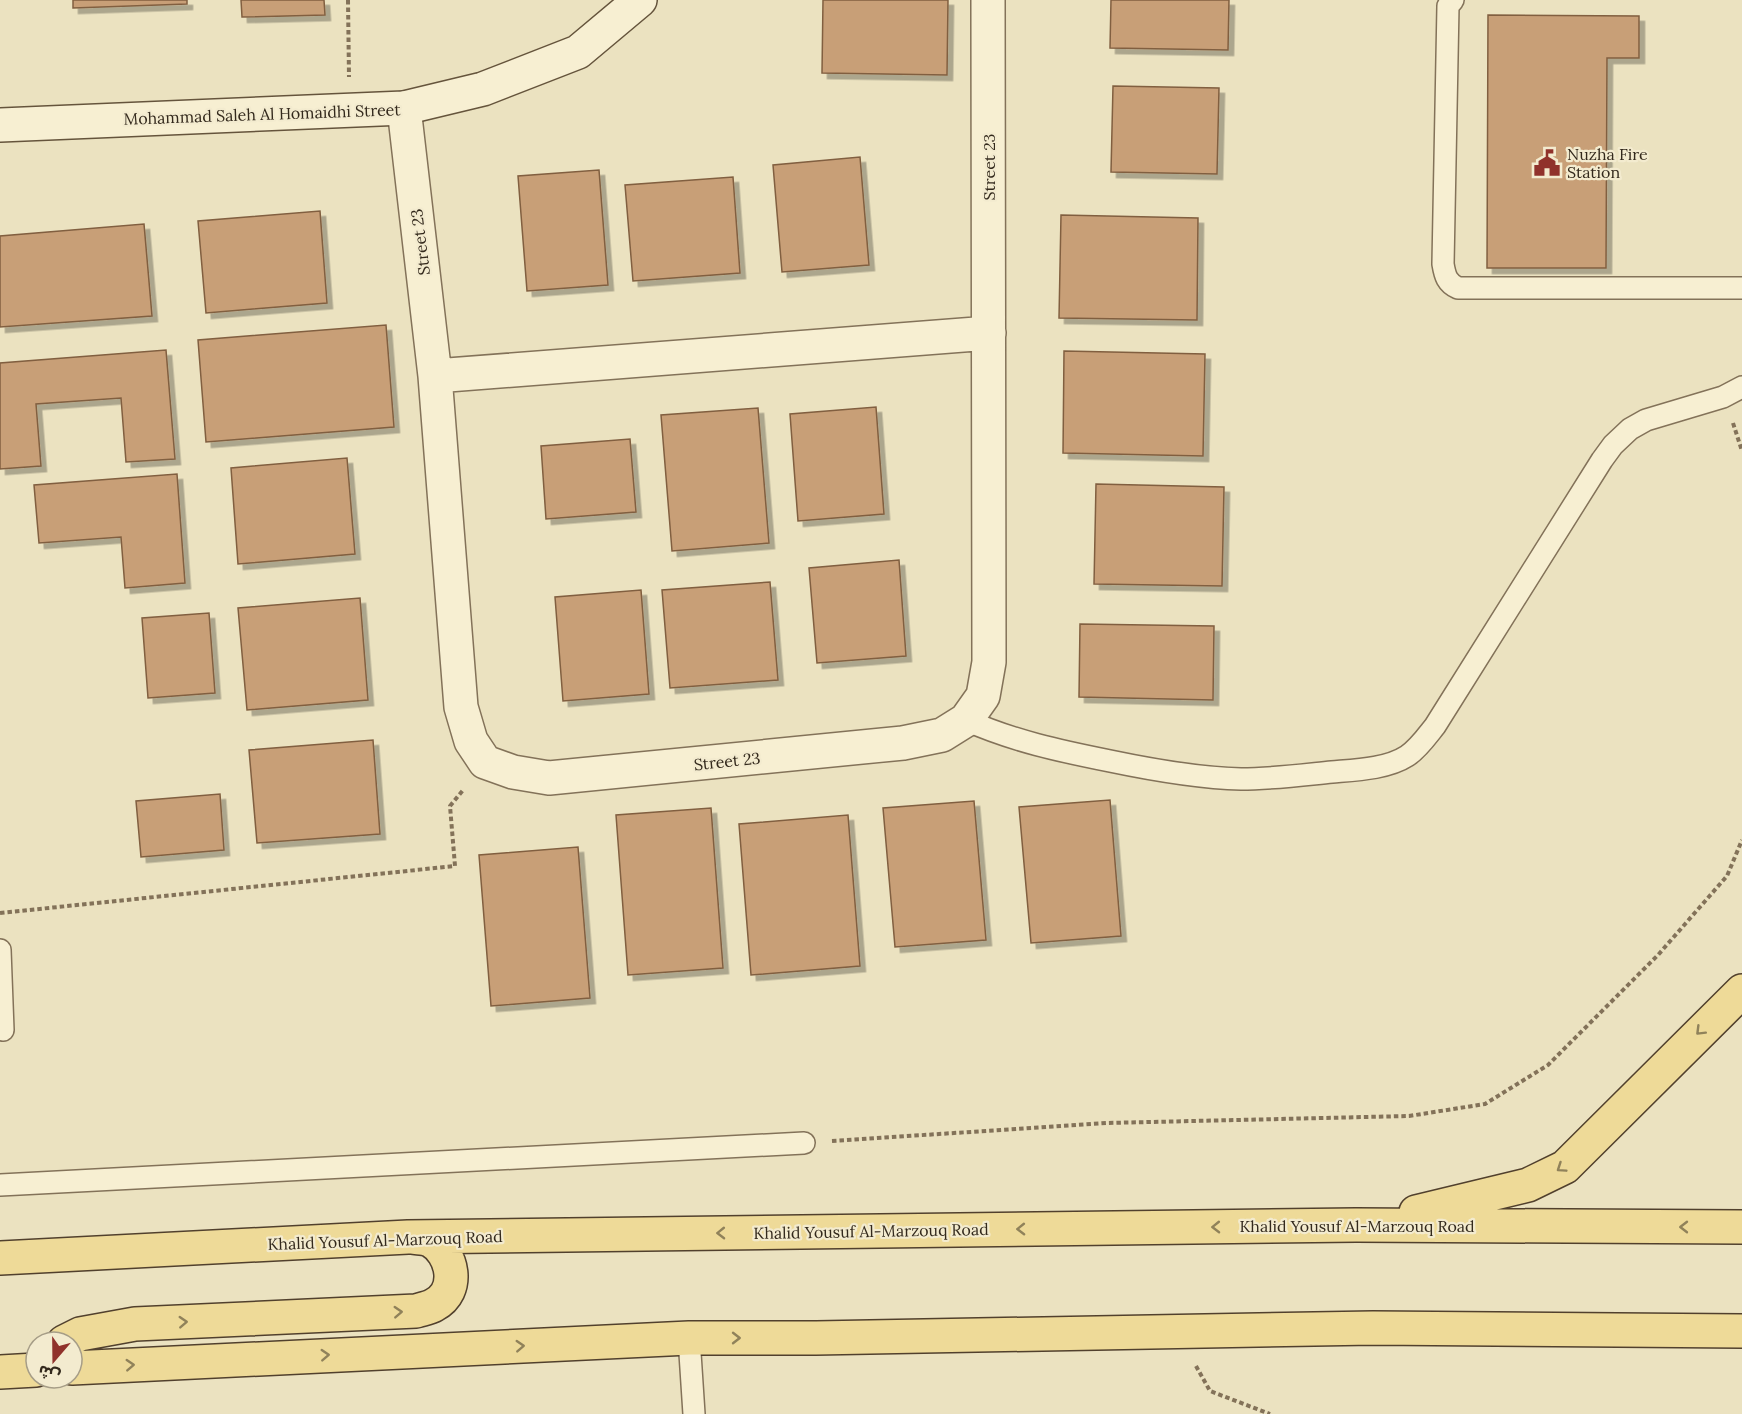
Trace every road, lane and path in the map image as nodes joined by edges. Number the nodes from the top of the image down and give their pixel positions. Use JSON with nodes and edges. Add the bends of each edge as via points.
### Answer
{"nodes":[{"id":1,"x":348,"y":0,"type":"edge"},
{"id":2,"x":640,"y":0,"type":"edge"},
{"id":3,"x":988,"y":0,"type":"edge"},
{"id":4,"x":1453,"y":0,"type":"edge"},
{"id":5,"x":404,"y":108,"type":"junction"},
{"id":6,"x":350,"y":111,"type":"junction"},
{"id":7,"x":0,"y":124,"type":"edge"},
{"id":8,"x":1742,"y":288,"type":"edge"},
{"id":9,"x":989,"y":333,"type":"junction"},
{"id":10,"x":435,"y":376,"type":"junction"},
{"id":11,"x":1742,"y":387,"type":"edge"},
{"id":12,"x":966,"y":720,"type":"junction"},
{"id":13,"x":485,"y":762,"type":"junction"},
{"id":14,"x":1742,"y":840,"type":"edge"},
{"id":15,"x":0,"y":913,"type":"edge"},
{"id":16,"x":0,"y":950,"type":"edge"},
{"id":17,"x":1742,"y":991,"type":"edge"},
{"id":18,"x":3,"y":1030,"type":"dead end"},
{"id":19,"x":804,"y":1143,"type":"joint"},
{"id":20,"x":0,"y":1185,"type":"edge"},
{"id":21,"x":1356,"y":1225,"type":"junction"},
{"id":22,"x":1742,"y":1227,"type":"edge"},
{"id":23,"x":408,"y":1237,"type":"junction"},
{"id":24,"x":0,"y":1258,"type":"edge"},
{"id":25,"x":1177,"y":1331,"type":"junction"},
{"id":26,"x":1742,"y":1331,"type":"edge"},
{"id":27,"x":84,"y":1333,"type":"edge"},
{"id":28,"x":689,"y":1338,"type":"junction"},
{"id":29,"x":84,"y":1367,"type":"edge"},
{"id":30,"x":694,"y":1414,"type":"edge"},
{"id":31,"x":1270,"y":1414,"type":"edge"}],
"edges":[{"from":1,"to":6,"type":"path"},
{"from":2,"to":5,"type":"street","name":"Mohammad Saleh Al Homaidhi Street","via":[[578,52],[483,89]]},
{"from":3,"to":9,"type":"street","name":"Street 23"},
{"from":4,"to":8,"type":"lane","via":[[1448,6],[1443,264],[1451,285]]},
{"from":5,"to":6,"type":"street","name":"Mohammad Saleh Al Homaidhi Street"},
{"from":5,"to":10,"type":"street","name":"Street 23"},
{"from":6,"to":7,"type":"street","name":"Mohammad Saleh Al Homaidhi Street"},
{"from":9,"to":10,"type":"street"},
{"from":9,"to":12,"type":"street","name":"Street 23","via":[[988,662],[983,696]]},
{"from":10,"to":13,"type":"street","name":"Street 23","via":[[461,707],[471,741]]},
{"from":11,"to":12,"type":"lane","via":[[1723,398],[1647,420],[1613,445],[1435,726],[1406,756],[1386,764],[1338,771],[1268,778],[1209,777],[1045,748]]},
{"from":12,"to":13,"type":"street","name":"Street 23","via":[[942,735],[903,743],[549,778]]},
{"from":13,"to":15,"type":"path","via":[[450,806],[455,866]]},
{"from":14,"to":19,"type":"path","via":[[1727,876],[1658,955],[1548,1065],[1485,1104],[1408,1116],[1107,1124]]},
{"from":16,"to":18,"type":"lane"},
{"from":17,"to":21,"type":"main road","one_way":true,"via":[[1565,1167],[1528,1185]]},
{"from":19,"to":20,"type":"lane"},
{"from":22,"to":21,"type":"main road","name":"Khalid Yousuf Al-Marzouq Road","one_way":true},
{"from":21,"to":23,"type":"main road","name":"Khalid Yousuf Al-Marzouq Road","one_way":true},
{"from":23,"to":24,"type":"main road","name":"Khalid Yousuf Al-Marzouq Road"},
{"from":27,"to":23,"type":"main road","one_way":true,"via":[[135,1324],[416,1311],[435,1305],[448,1290],[452,1270],[444,1252],[429,1239]]},
{"from":25,"to":26,"type":"main road"},
{"from":28,"to":25,"type":"main road","one_way":true},
{"from":25,"to":31,"type":"path","via":[[1210,1391]]},
{"from":29,"to":28,"type":"main road","one_way":true},
{"from":28,"to":30,"type":"lane"}]}
